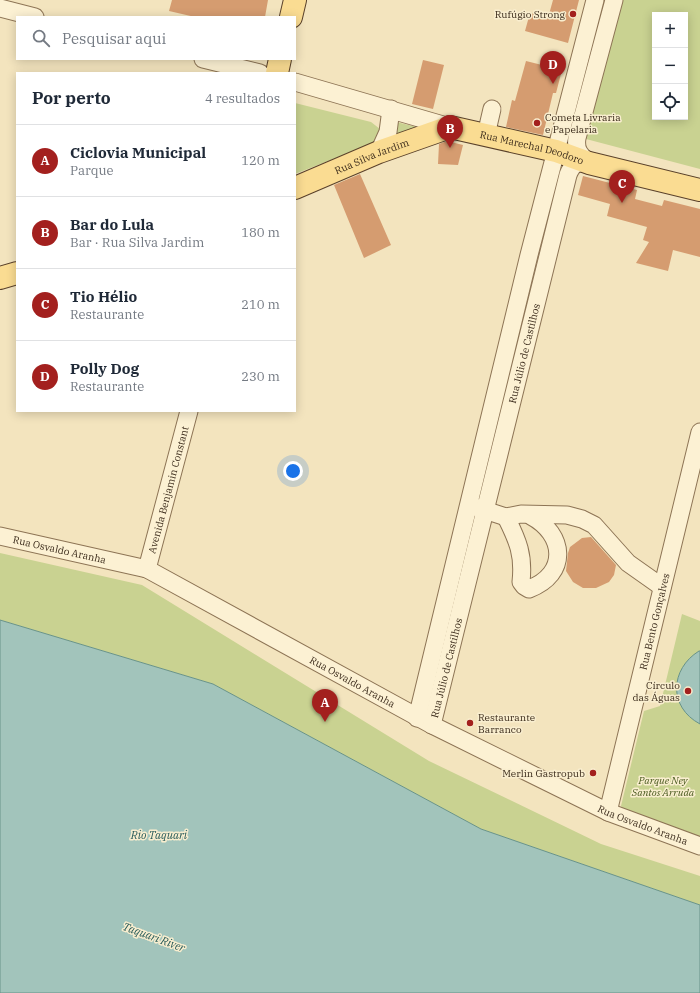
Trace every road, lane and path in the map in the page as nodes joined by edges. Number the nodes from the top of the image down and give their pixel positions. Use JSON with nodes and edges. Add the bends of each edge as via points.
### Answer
{"nodes":[{"id":1,"x":295,"y":0,"type":"edge"},
{"id":2,"x":595,"y":0,"type":"edge"},
{"id":3,"x":614,"y":0,"type":"edge"},
{"id":4,"x":0,"y":8,"type":"edge"},
{"id":5,"x":31,"y":16,"type":"edge"},
{"id":6,"x":291,"y":16,"type":"edge"},
{"id":7,"x":208,"y":60,"type":"edge"},
{"id":8,"x":280,"y":60,"type":"edge"},
{"id":9,"x":256,"y":72,"type":"edge"},
{"id":10,"x":277,"y":72,"type":"edge"},
{"id":11,"x":296,"y":82,"type":"edge"},
{"id":12,"x":391,"y":109,"type":"junction"},
{"id":13,"x":492,"y":109,"type":"dead end"},
{"id":14,"x":450,"y":126,"type":"junction"},
{"id":15,"x":486,"y":135,"type":"junction"},
{"id":16,"x":556,"y":151,"type":"junction"},
{"id":17,"x":379,"y":152,"type":"junction"},
{"id":18,"x":589,"y":162,"type":"junction"},
{"id":19,"x":296,"y":188,"type":"edge"},
{"id":20,"x":700,"y":190,"type":"edge"},
{"id":21,"x":529,"y":255,"type":"junction"},
{"id":22,"x":547,"y":259,"type":"junction"},
{"id":23,"x":16,"y":273,"type":"edge"},
{"id":24,"x":0,"y":278,"type":"edge"},
{"id":25,"x":497,"y":386,"type":"junction"},
{"id":26,"x":514,"y":391,"type":"junction"},
{"id":27,"x":189,"y":412,"type":"edge"},
{"id":28,"x":700,"y":432,"type":"edge"},
{"id":29,"x":468,"y":505,"type":"junction"},
{"id":30,"x":485,"y":510,"type":"junction"},
{"id":31,"x":531,"y":516,"type":"junction"},
{"id":32,"x":506,"y":517,"type":"junction"},
{"id":33,"x":0,"y":536,"type":"edge"},
{"id":34,"x":147,"y":569,"type":"junction"},
{"id":35,"x":662,"y":587,"type":"junction"},
{"id":36,"x":439,"y":625,"type":"junction"},
{"id":37,"x":456,"y":630,"type":"junction"},
{"id":38,"x":425,"y":722,"type":"junction"},
{"id":39,"x":608,"y":812,"type":"junction"},
{"id":40,"x":700,"y":846,"type":"edge"}],
"edges":[{"from":1,"to":6,"type":"main road"},
{"from":2,"to":16,"type":"street","name":"Rua Júlio de Castilhos"},
{"from":3,"to":18,"type":"street","via":[[577,138],[578,153]]},
{"from":4,"to":5,"type":"street"},
{"from":7,"to":9,"type":"street"},
{"from":8,"to":10,"type":"main road"},
{"from":11,"to":12,"type":"street","name":"Rua Marechal Deodoro"},
{"from":12,"to":14,"type":"street","name":"Rua Marechal Deodoro"},
{"from":12,"to":17,"type":"street","via":[[388,132]]},
{"from":13,"to":15,"type":"street"},
{"from":14,"to":15,"type":"main road","name":"Rua Marechal Deodoro"},
{"from":14,"to":17,"type":"main road","name":"Rua Silva Jardim"},
{"from":15,"to":16,"type":"main road","name":"Rua Marechal Deodoro"},
{"from":16,"to":18,"type":"main road","name":"Rua Marechal Deodoro"},
{"from":16,"to":21,"type":"street","name":"Rua Júlio de Castilhos"},
{"from":17,"to":19,"type":"main road","name":"Rua Silva Jardim"},
{"from":18,"to":20,"type":"main road","name":"Rua Marechal Deodoro"},
{"from":18,"to":22,"type":"street","name":"Rua Júlio de Castilhos","via":[[581,162],[570,169]]},
{"from":21,"to":22,"type":"street"},
{"from":21,"to":25,"type":"street","name":"Rua Júlio de Castilhos"},
{"from":22,"to":26,"type":"street","name":"Rua Júlio de Castilhos"},
{"from":23,"to":24,"type":"main road"},
{"from":25,"to":26,"type":"street"},
{"from":25,"to":29,"type":"street","name":"Rua Júlio de Castilhos"},
{"from":26,"to":30,"type":"street","name":"Rua Júlio de Castilhos"},
{"from":27,"to":34,"type":"street","name":"Avenida Benjamin Constant"},
{"from":28,"to":35,"type":"street","name":"Rua Bento Gonçalves"},
{"from":29,"to":30,"type":"street"},
{"from":29,"to":36,"type":"street","name":"Rua Júlio de Castilhos"},
{"from":30,"to":32,"type":"street"},
{"from":30,"to":37,"type":"street","name":"Rua Júlio de Castilhos"},
{"from":31,"to":32,"type":"street","via":[[521,514]]},
{"from":31,"to":32,"type":"street","via":[[540,521],[555,539],[558,559],[548,578],[529,589],[521,582],[523,565],[520,546]]},
{"from":31,"to":35,"type":"street","via":[[567,515],[594,525],[628,563]]},
{"from":33,"to":34,"type":"street","name":"Rua Osvaldo Aranha"},
{"from":34,"to":38,"type":"street","name":"Rua Osvaldo Aranha"},
{"from":35,"to":39,"type":"street","name":"Rua Bento Gonçalves"},
{"from":36,"to":37,"type":"street"},
{"from":36,"to":38,"type":"street","name":"Rua Júlio de Castilhos"},
{"from":37,"to":38,"type":"street","name":"Rua Júlio de Castilhos"},
{"from":38,"to":39,"type":"street","name":"Rua Osvaldo Aranha"},
{"from":39,"to":40,"type":"street","name":"Rua Osvaldo Aranha"}]}
